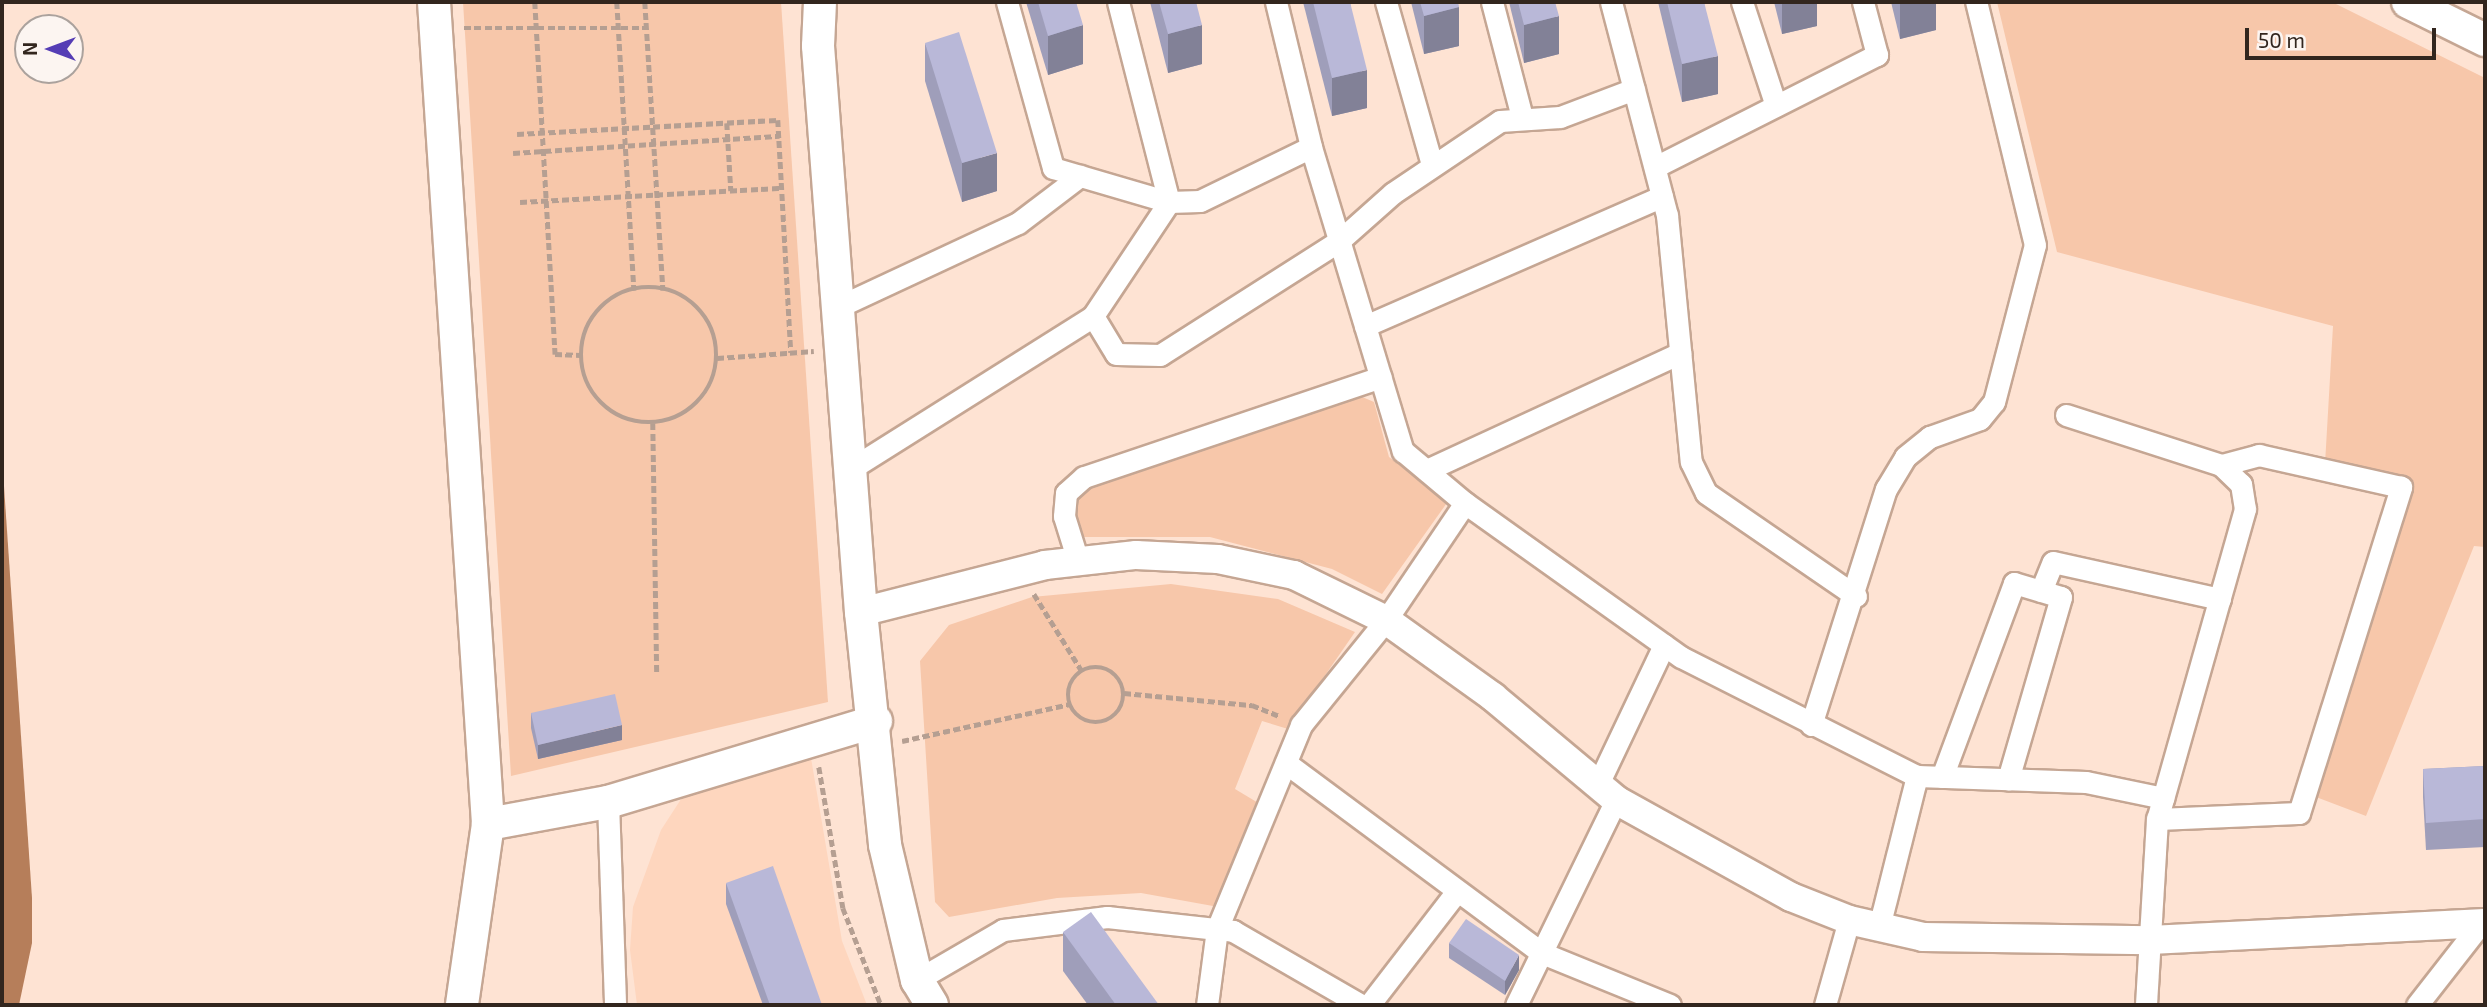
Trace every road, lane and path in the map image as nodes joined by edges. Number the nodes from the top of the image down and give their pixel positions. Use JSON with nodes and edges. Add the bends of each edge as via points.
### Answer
{"nodes":[{"id":1,"x":434,"y":2,"type":"edge"},
{"id":2,"x":535,"y":2,"type":"edge"},
{"id":3,"x":617,"y":2,"type":"edge"},
{"id":4,"x":645,"y":2,"type":"edge"},
{"id":5,"x":802,"y":2,"type":"edge"},
{"id":6,"x":820,"y":2,"type":"edge"},
{"id":7,"x":1007,"y":2,"type":"edge"},
{"id":8,"x":1118,"y":2,"type":"edge"},
{"id":9,"x":1276,"y":2,"type":"edge"},
{"id":10,"x":1386,"y":2,"type":"edge"},
{"id":11,"x":1492,"y":2,"type":"edge"},
{"id":12,"x":1611,"y":2,"type":"edge"},
{"id":13,"x":1742,"y":2,"type":"edge"},
{"id":14,"x":1863,"y":2,"type":"edge"},
{"id":15,"x":1976,"y":2,"type":"edge"},
{"id":16,"x":2408,"y":2,"type":"edge"},
{"id":17,"x":464,"y":28,"type":"dead end"},
{"id":18,"x":536,"y":28,"type":"junction"},
{"id":19,"x":619,"y":28,"type":"junction"},
{"id":20,"x":647,"y":28,"type":"junction"},
{"id":21,"x":2485,"y":40,"type":"edge"},
{"id":22,"x":817,"y":46,"type":"junction"},
{"id":23,"x":1634,"y":89,"type":"junction"},
{"id":24,"x":1776,"y":106,"type":"junction"},
{"id":25,"x":1522,"y":117,"type":"junction"},
{"id":26,"x":727,"y":123,"type":"junction"},
{"id":27,"x":653,"y":127,"type":"junction"},
{"id":28,"x":625,"y":128,"type":"junction"},
{"id":29,"x":542,"y":132,"type":"junction"},
{"id":30,"x":517,"y":134,"type":"dead end"},
{"id":31,"x":779,"y":136,"type":"junction"},
{"id":32,"x":728,"y":139,"type":"junction"},
{"id":33,"x":654,"y":144,"type":"junction"},
{"id":34,"x":625,"y":146,"type":"junction"},
{"id":35,"x":1311,"y":147,"type":"junction"},
{"id":36,"x":543,"y":151,"type":"junction"},
{"id":37,"x":513,"y":153,"type":"dead end"},
{"id":38,"x":1432,"y":165,"type":"junction"},
{"id":39,"x":1655,"y":167,"type":"junction"},
{"id":40,"x":1080,"y":176,"type":"junction"},
{"id":41,"x":782,"y":188,"type":"junction"},
{"id":42,"x":732,"y":191,"type":"junction"},
{"id":43,"x":657,"y":195,"type":"junction"},
{"id":44,"x":628,"y":196,"type":"junction"},
{"id":45,"x":1662,"y":196,"type":"junction"},
{"id":46,"x":546,"y":201,"type":"junction"},
{"id":47,"x":520,"y":202,"type":"dead end"},
{"id":48,"x":1169,"y":202,"type":"junction"},
{"id":49,"x":1339,"y":241,"type":"junction"},
{"id":50,"x":634,"y":290,"type":"junction"},
{"id":51,"x":663,"y":290,"type":"junction"},
{"id":52,"x":839,"y":306,"type":"junction"},
{"id":53,"x":1093,"y":316,"type":"junction"},
{"id":54,"x":1365,"y":326,"type":"junction"},
{"id":55,"x":843,"y":349,"type":"junction"},
{"id":56,"x":791,"y":353,"type":"junction"},
{"id":57,"x":1680,"y":353,"type":"junction"},
{"id":58,"x":582,"y":355,"type":"junction"},
{"id":59,"x":717,"y":358,"type":"junction"},
{"id":60,"x":1381,"y":377,"type":"junction"},
{"id":61,"x":2066,"y":415,"type":"dead end"},
{"id":62,"x":653,"y":423,"type":"junction"},
{"id":63,"x":2221,"y":465,"type":"junction"},
{"id":64,"x":852,"y":468,"type":"junction"},
{"id":65,"x":1427,"y":470,"type":"junction"},
{"id":66,"x":1465,"y":503,"type":"junction"},
{"id":67,"x":1078,"y":561,"type":"junction"},
{"id":68,"x":1020,"y":571,"type":"junction"},
{"id":69,"x":2041,"y":592,"type":"junction"},
{"id":70,"x":1856,"y":596,"type":"junction"},
{"id":71,"x":2220,"y":599,"type":"junction"},
{"id":72,"x":861,"y":612,"type":"junction"},
{"id":73,"x":1386,"y":620,"type":"junction"},
{"id":74,"x":1664,"y":645,"type":"junction"},
{"id":75,"x":1082,"y":671,"type":"junction"},
{"id":76,"x":657,"y":674,"type":"dead end"},
{"id":77,"x":1124,"y":692,"type":"junction"},
{"id":78,"x":1070,"y":704,"type":"junction"},
{"id":79,"x":1301,"y":725,"type":"junction"},
{"id":80,"x":1811,"y":725,"type":"junction"},
{"id":81,"x":877,"y":733,"type":"junction"},
{"id":82,"x":814,"y":740,"type":"junction"},
{"id":83,"x":1286,"y":763,"type":"junction"},
{"id":84,"x":1917,"y":776,"type":"junction"},
{"id":85,"x":1942,"y":777,"type":"junction"},
{"id":86,"x":2008,"y":779,"type":"junction"},
{"id":87,"x":1607,"y":792,"type":"junction"},
{"id":88,"x":608,"y":802,"type":"junction"},
{"id":89,"x":2160,"y":809,"type":"junction"},
{"id":90,"x":488,"y":824,"type":"junction"},
{"id":91,"x":1457,"y":891,"type":"junction"},
{"id":92,"x":1849,"y":920,"type":"junction"},
{"id":93,"x":2483,"y":923,"type":"edge"},
{"id":94,"x":1879,"y":927,"type":"junction"},
{"id":95,"x":1217,"y":929,"type":"junction"},
{"id":96,"x":2150,"y":940,"type":"junction"},
{"id":97,"x":1542,"y":953,"type":"junction"},
{"id":98,"x":924,"y":993,"type":"edge"},
{"id":99,"x":462,"y":1005,"type":"edge"},
{"id":100,"x":615,"y":1005,"type":"edge"},
{"id":101,"x":881,"y":1005,"type":"edge"},
{"id":102,"x":1207,"y":1005,"type":"edge"},
{"id":103,"x":1361,"y":1005,"type":"edge"},
{"id":104,"x":1369,"y":1005,"type":"edge"},
{"id":105,"x":1516,"y":1005,"type":"edge"},
{"id":106,"x":1670,"y":1005,"type":"edge"},
{"id":107,"x":1825,"y":1005,"type":"edge"},
{"id":108,"x":2146,"y":1005,"type":"edge"},
{"id":109,"x":2417,"y":1005,"type":"edge"}],
"edges":[{"from":1,"to":90,"type":"main road"},
{"from":2,"to":18,"type":"path"},
{"from":3,"to":19,"type":"path"},
{"from":4,"to":20,"type":"path"},
{"from":5,"to":22,"type":"main road"},
{"from":6,"to":22,"type":"main road"},
{"from":7,"to":40,"type":"street","via":[[1053,168]]},
{"from":8,"to":48,"type":"street"},
{"from":9,"to":35,"type":"street"},
{"from":10,"to":38,"type":"street"},
{"from":11,"to":25,"type":"street"},
{"from":12,"to":23,"type":"street"},
{"from":13,"to":24,"type":"street"},
{"from":14,"to":24,"type":"street","via":[[1877,55]]},
{"from":15,"to":70,"type":"street","via":[[2035,245],[1994,402],[1980,419],[1930,437],[1905,457],[1886,489]]},
{"from":16,"to":21,"type":"main road"},
{"from":17,"to":18,"type":"path"},
{"from":18,"to":19,"type":"path"},
{"from":18,"to":29,"type":"path"},
{"from":19,"to":20,"type":"path"},
{"from":19,"to":28,"type":"path"},
{"from":20,"to":27,"type":"path"},
{"from":22,"to":52,"type":"main road"},
{"from":23,"to":25,"type":"street","via":[[1560,117]]},
{"from":23,"to":39,"type":"street"},
{"from":24,"to":39,"type":"street"},
{"from":25,"to":38,"type":"street","via":[[1500,121]]},
{"from":26,"to":27,"type":"path"},
{"from":26,"to":31,"type":"path","via":[[778,120]]},
{"from":26,"to":32,"type":"path"},
{"from":27,"to":28,"type":"path"},
{"from":27,"to":33,"type":"path"},
{"from":28,"to":29,"type":"path"},
{"from":28,"to":34,"type":"path"},
{"from":29,"to":30,"type":"path"},
{"from":29,"to":36,"type":"path"},
{"from":31,"to":32,"type":"path"},
{"from":31,"to":41,"type":"path"},
{"from":32,"to":33,"type":"path"},
{"from":32,"to":42,"type":"path"},
{"from":33,"to":34,"type":"path"},
{"from":33,"to":43,"type":"path"},
{"from":34,"to":36,"type":"path"},
{"from":34,"to":44,"type":"path"},
{"from":35,"to":48,"type":"street","via":[[1229,190]]},
{"from":35,"to":49,"type":"street"},
{"from":36,"to":37,"type":"path"},
{"from":36,"to":46,"type":"path"},
{"from":38,"to":49,"type":"street"},
{"from":39,"to":45,"type":"street"},
{"from":40,"to":48,"type":"street"},
{"from":40,"to":52,"type":"street","via":[[1018,223]]},
{"from":41,"to":42,"type":"path"},
{"from":41,"to":56,"type":"path"},
{"from":42,"to":43,"type":"path"},
{"from":43,"to":44,"type":"path"},
{"from":43,"to":51,"type":"path"},
{"from":44,"to":46,"type":"path"},
{"from":44,"to":50,"type":"path"},
{"from":45,"to":54,"type":"street"},
{"from":45,"to":57,"type":"street"},
{"from":46,"to":47,"type":"path"},
{"from":46,"to":58,"type":"path","via":[[555,354]]},
{"from":48,"to":53,"type":"street"},
{"from":49,"to":53,"type":"street","via":[[1160,355],[1129,360],[1116,354]]},
{"from":49,"to":54,"type":"street"},
{"from":50,"to":51,"type":"path"},
{"from":50,"to":58,"type":"path","via":[[604,304],[589,322]]},
{"from":51,"to":59,"type":"path","via":[[689,300],[705,316]]},
{"from":52,"to":55,"type":"main road"},
{"from":53,"to":64,"type":"street"},
{"from":54,"to":60,"type":"street"},
{"from":55,"to":56,"type":"path"},
{"from":55,"to":64,"type":"main road"},
{"from":56,"to":59,"type":"path"},
{"from":57,"to":65,"type":"street"},
{"from":57,"to":70,"type":"street","via":[[1690,462],[1706,493]]},
{"from":58,"to":62,"type":"path","via":[[589,388],[603,406],[621,418]]},
{"from":59,"to":62,"type":"path","via":[[701,399],[685,414]]},
{"from":60,"to":65,"type":"street","via":[[1403,451]]},
{"from":60,"to":67,"type":"street","via":[[1084,477],[1066,494],[1064,516]]},
{"from":61,"to":63,"type":"street"},
{"from":62,"to":76,"type":"path"},
{"from":63,"to":71,"type":"street","via":[[2241,484],[2245,509]]},
{"from":63,"to":89,"type":"street","via":[[2259,455],[2401,487],[2299,813]]},
{"from":64,"to":72,"type":"main road"},
{"from":65,"to":66,"type":"street"},
{"from":66,"to":73,"type":"street"},
{"from":66,"to":74,"type":"street"},
{"from":67,"to":68,"type":"street"},
{"from":67,"to":73,"type":"street","via":[[1136,555],[1218,559],[1294,575]]},
{"from":68,"to":72,"type":"street"},
{"from":68,"to":75,"type":"path"},
{"from":69,"to":71,"type":"street","via":[[2053,562]]},
{"from":69,"to":85,"type":"street","via":[[2014,583]]},
{"from":69,"to":86,"type":"street","via":[[2060,597]]},
{"from":70,"to":80,"type":"street"},
{"from":71,"to":89,"type":"street"},
{"from":72,"to":81,"type":"main road"},
{"from":73,"to":79,"type":"street"},
{"from":73,"to":87,"type":"street","via":[[1493,697]]},
{"from":74,"to":80,"type":"street"},
{"from":74,"to":87,"type":"street"},
{"from":75,"to":77,"type":"path","via":[[1110,669]]},
{"from":75,"to":78,"type":"path","via":[[1070,686]]},
{"from":77,"to":78,"type":"path","via":[[1120,710],[1098,723],[1081,718]]},
{"from":77,"to":79,"type":"path","via":[[1252,705]]},
{"from":78,"to":81,"type":"path"},
{"from":79,"to":83,"type":"street"},
{"from":80,"to":84,"type":"street"},
{"from":81,"to":82,"type":"main road"},
{"from":81,"to":98,"type":"main road","via":[[885,845]]},
{"from":82,"to":88,"type":"main road"},
{"from":82,"to":101,"type":"path","via":[[843,908]]},
{"from":83,"to":91,"type":"street"},
{"from":83,"to":95,"type":"street"},
{"from":84,"to":85,"type":"street"},
{"from":84,"to":94,"type":"street"},
{"from":85,"to":86,"type":"street"},
{"from":86,"to":89,"type":"street","via":[[2086,782]]},
{"from":87,"to":92,"type":"street","via":[[1791,897]]},
{"from":87,"to":97,"type":"street"},
{"from":88,"to":90,"type":"main road"},
{"from":88,"to":100,"type":"street"},
{"from":89,"to":96,"type":"street"},
{"from":90,"to":99,"type":"main road"},
{"from":91,"to":97,"type":"street"},
{"from":91,"to":104,"type":"street"},
{"from":92,"to":94,"type":"street"},
{"from":92,"to":107,"type":"street"},
{"from":93,"to":96,"type":"street"},
{"from":93,"to":109,"type":"street"},
{"from":94,"to":96,"type":"street","via":[[1923,937]]},
{"from":95,"to":98,"type":"street","via":[[1107,917],[1003,930]]},
{"from":95,"to":102,"type":"street"},
{"from":95,"to":103,"type":"street","via":[[1233,931]]},
{"from":96,"to":108,"type":"street"},
{"from":97,"to":105,"type":"street"},
{"from":97,"to":106,"type":"street"}]}
